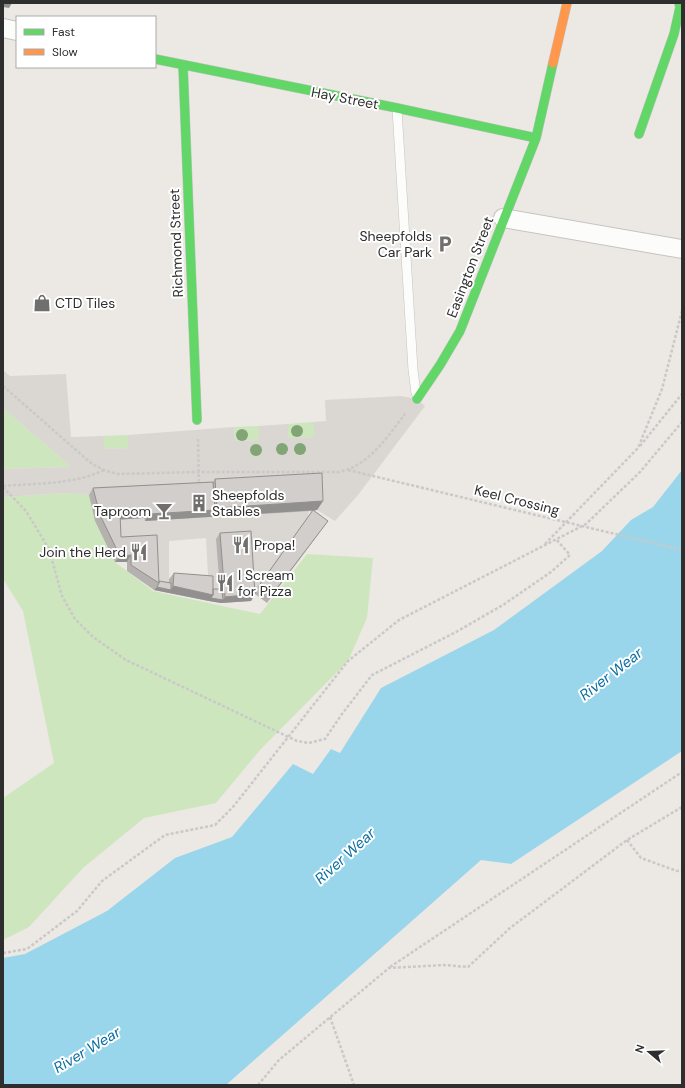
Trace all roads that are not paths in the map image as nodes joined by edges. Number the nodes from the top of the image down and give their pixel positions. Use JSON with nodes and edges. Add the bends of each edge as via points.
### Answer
{"nodes":[{"id":1,"x":567,"y":3,"type":"edge"},
{"id":2,"x":680,"y":6,"type":"edge"},
{"id":3,"x":3,"y":28,"type":"edge"},
{"id":4,"x":16,"y":31,"type":"edge"},
{"id":5,"x":156,"y":59,"type":"edge"},
{"id":6,"x":183,"y":65,"type":"junction"},
{"id":7,"x":397,"y":108,"type":"junction"},
{"id":8,"x":639,"y":134,"type":"dead end"},
{"id":9,"x":536,"y":138,"type":"junction"},
{"id":10,"x":504,"y":218,"type":"junction"},
{"id":11,"x":682,"y":249,"type":"edge"},
{"id":12,"x":417,"y":399,"type":"joint"},
{"id":13,"x":197,"y":420,"type":"road end"}],
"edges":[{"from":1,"to":9,"type":"street","name":"Easington Street"},
{"from":2,"to":8,"type":"street","via":[[674,34]]},
{"from":3,"to":4,"type":"street"},
{"from":5,"to":6,"type":"street","name":"Hay Street"},
{"from":6,"to":7,"type":"street","name":"Hay Street"},
{"from":6,"to":13,"type":"street","name":"Richmond Street"},
{"from":7,"to":9,"type":"street","name":"Hay Street"},
{"from":7,"to":12,"type":"lane","via":[[413,370]]},
{"from":9,"to":10,"type":"street","name":"Easington Street"},
{"from":10,"to":11,"type":"street"},
{"from":10,"to":12,"type":"street","name":"Easington Street","via":[[460,331]]}]}
